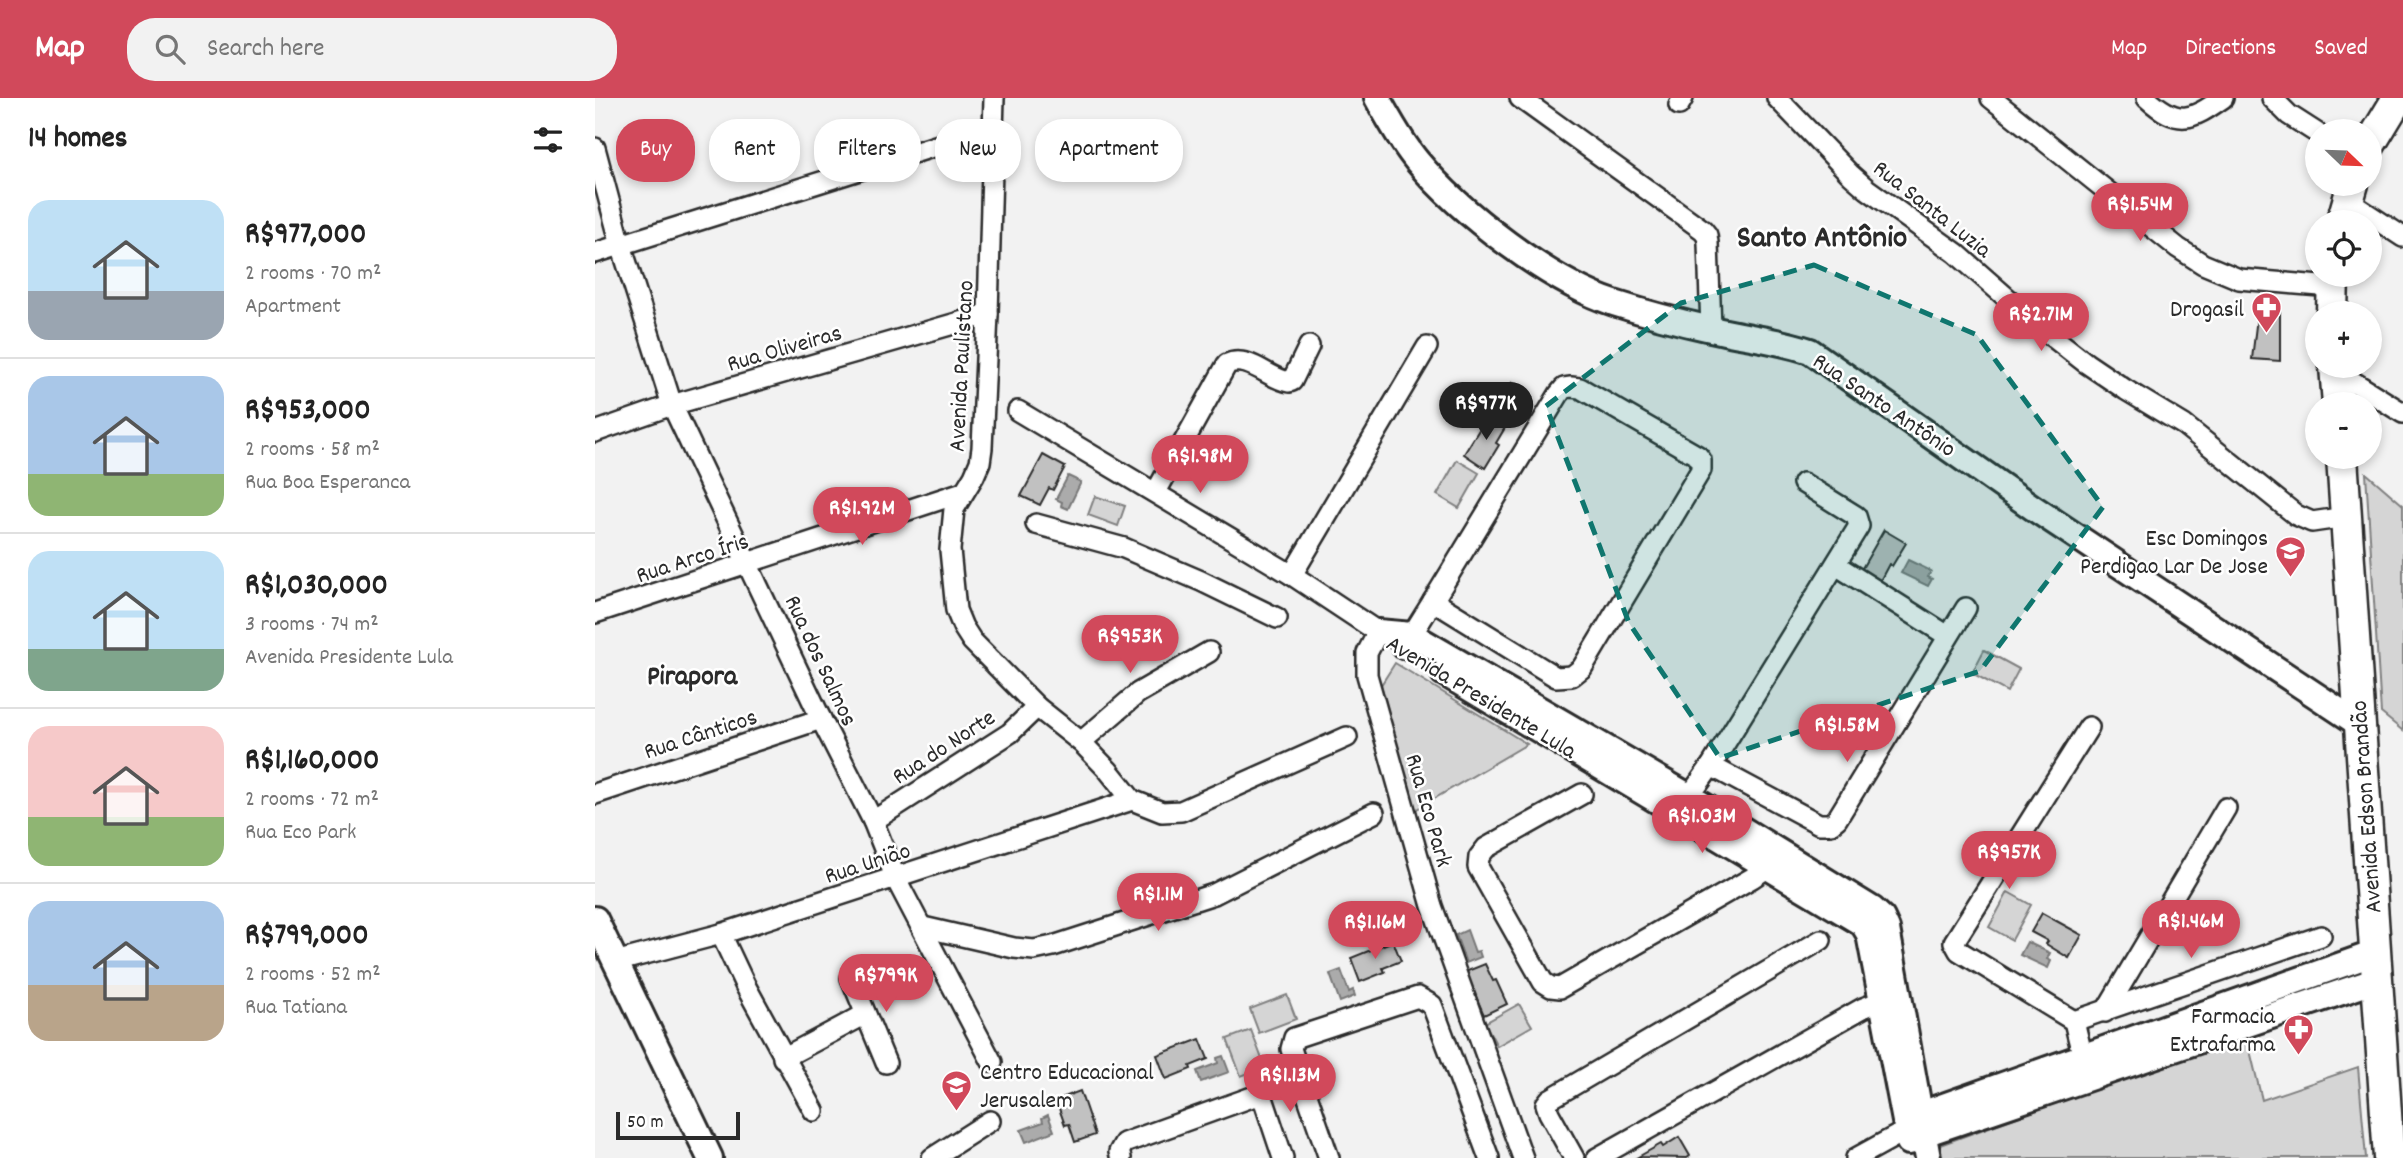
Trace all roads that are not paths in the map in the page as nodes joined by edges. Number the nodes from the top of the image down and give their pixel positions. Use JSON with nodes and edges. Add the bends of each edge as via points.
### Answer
{"nodes":[{"id":1,"x":994,"y":98,"type":"edge"},
{"id":2,"x":1377,"y":98,"type":"edge"},
{"id":3,"x":1520,"y":98,"type":"edge"},
{"id":4,"x":1777,"y":98,"type":"edge"},
{"id":5,"x":1991,"y":98,"type":"edge"},
{"id":6,"x":2147,"y":98,"type":"edge"},
{"id":7,"x":2223,"y":98,"type":"edge"},
{"id":8,"x":2398,"y":98,"type":"edge"},
{"id":9,"x":2273,"y":99,"type":"edge"},
{"id":10,"x":993,"y":119,"type":"edge"},
{"id":11,"x":2382,"y":124,"type":"edge"},
{"id":12,"x":2305,"y":125,"type":"edge"},
{"id":13,"x":935,"y":146,"type":"edge"},
{"id":14,"x":595,"y":148,"type":"edge"},
{"id":15,"x":992,"y":182,"type":"edge"},
{"id":16,"x":2348,"y":202,"type":"edge"},
{"id":17,"x":2403,"y":237,"type":"edge"},
{"id":18,"x":621,"y":245,"type":"junction"},
{"id":19,"x":595,"y":253,"type":"edge"},
{"id":20,"x":2332,"y":292,"type":"edge"},
{"id":21,"x":988,"y":314,"type":"junction"},
{"id":22,"x":1711,"y":329,"type":"junction"},
{"id":23,"x":1309,"y":346,"type":"dead end"},
{"id":24,"x":1427,"y":347,"type":"dead end"},
{"id":25,"x":2351,"y":378,"type":"edge"},
{"id":26,"x":672,"y":405,"type":"junction"},
{"id":27,"x":1018,"y":411,"type":"dead end"},
{"id":28,"x":2403,"y":413,"type":"edge"},
{"id":29,"x":595,"y":432,"type":"edge"},
{"id":30,"x":2343,"y":469,"type":"edge"},
{"id":31,"x":1803,"y":483,"type":"dead end"},
{"id":32,"x":963,"y":492,"type":"junction"},
{"id":33,"x":1156,"y":492,"type":"junction"},
{"id":34,"x":2346,"y":517,"type":"junction"},
{"id":35,"x":1036,"y":524,"type":"dead end"},
{"id":36,"x":750,"y":564,"type":"junction"},
{"id":37,"x":1836,"y":565,"type":"junction"},
{"id":38,"x":1292,"y":575,"type":"junction"},
{"id":39,"x":1433,"y":601,"type":"junction"},
{"id":40,"x":1966,"y":608,"type":"dead end"},
{"id":41,"x":595,"y":613,"type":"edge"},
{"id":42,"x":1277,"y":618,"type":"dead end"},
{"id":43,"x":1378,"y":632,"type":"junction"},
{"id":44,"x":1948,"y":636,"type":"junction"},
{"id":45,"x":1408,"y":642,"type":"junction"},
{"id":46,"x":1209,"y":652,"type":"dead end"},
{"id":47,"x":1037,"y":707,"type":"junction"},
{"id":48,"x":821,"y":719,"type":"junction"},
{"id":49,"x":2360,"y":724,"type":"junction"},
{"id":50,"x":2089,"y":727,"type":"dead end"},
{"id":51,"x":1347,"y":737,"type":"dead end"},
{"id":52,"x":1080,"y":742,"type":"junction"},
{"id":53,"x":1711,"y":766,"type":"junction"},
{"id":54,"x":595,"y":794,"type":"edge"},
{"id":55,"x":1582,"y":794,"type":"dead end"},
{"id":56,"x":1132,"y":800,"type":"junction"},
{"id":57,"x":1683,"y":805,"type":"junction"},
{"id":58,"x":2226,"y":808,"type":"dead end"},
{"id":59,"x":1374,"y":813,"type":"dead end"},
{"id":60,"x":873,"y":821,"type":"junction"},
{"id":61,"x":1772,"y":859,"type":"junction"},
{"id":62,"x":896,"y":879,"type":"junction"},
{"id":63,"x":595,"y":919,"type":"edge"},
{"id":64,"x":923,"y":927,"type":"junction"},
{"id":65,"x":721,"y":934,"type":"junction"},
{"id":66,"x":2321,"y":936,"type":"dead end"},
{"id":67,"x":1821,"y":940,"type":"dead end"},
{"id":68,"x":615,"y":962,"type":"junction"},
{"id":69,"x":2376,"y":967,"type":"junction"},
{"id":70,"x":851,"y":978,"type":"dead end"},
{"id":71,"x":1890,"y":998,"type":"junction"},
{"id":72,"x":2105,"y":1012,"type":"junction"},
{"id":73,"x":864,"y":1015,"type":"junction"},
{"id":74,"x":2074,"y":1021,"type":"junction"},
{"id":75,"x":2204,"y":1026,"type":"junction"},
{"id":76,"x":783,"y":1058,"type":"junction"},
{"id":77,"x":2083,"y":1058,"type":"junction"},
{"id":78,"x":992,"y":1062,"type":"dead end"},
{"id":79,"x":886,"y":1063,"type":"dead end"},
{"id":80,"x":814,"y":1111,"type":"dead end"},
{"id":81,"x":990,"y":1121,"type":"dead end"},
{"id":82,"x":1920,"y":1134,"type":"edge"},
{"id":83,"x":710,"y":1158,"type":"edge"},
{"id":84,"x":932,"y":1158,"type":"edge"},
{"id":85,"x":1121,"y":1158,"type":"edge"},
{"id":86,"x":1283,"y":1158,"type":"edge"},
{"id":87,"x":1329,"y":1158,"type":"edge"},
{"id":88,"x":1489,"y":1158,"type":"edge"},
{"id":89,"x":1523,"y":1158,"type":"edge"},
{"id":90,"x":1574,"y":1158,"type":"edge"},
{"id":91,"x":1597,"y":1158,"type":"edge"},
{"id":92,"x":1856,"y":1158,"type":"edge"},
{"id":93,"x":1912,"y":1158,"type":"edge"},
{"id":94,"x":2389,"y":1158,"type":"edge"}],
"edges":[{"from":1,"to":10,"type":"street","name":"Avenida Paulistano"},
{"from":2,"to":22,"type":"street","name":"Rua Santo Antônio","via":[[1416,160],[1462,205],[1530,259],[1592,295]]},
{"from":3,"to":22,"type":"street","via":[[1703,230],[1708,243]]},
{"from":4,"to":34,"type":"street","name":"Rua Santa Luzia","via":[[1850,175],[1946,245],[2086,363],[2184,425],[2296,515],[2312,522]]},
{"from":5,"to":20,"type":"street","via":[[2203,264],[2238,279]]},
{"from":6,"to":7,"type":"street","via":[[2175,116],[2187,117]]},
{"from":8,"to":11,"type":"main road"},
{"from":9,"to":12,"type":"street"},
{"from":13,"to":18,"type":"street"},
{"from":14,"to":18,"type":"street","name":"Rua dos Salmos"},
{"from":15,"to":21,"type":"street","name":"Avenida Paulistano"},
{"from":16,"to":17,"type":"street"},
{"from":18,"to":19,"type":"street"},
{"from":18,"to":26,"type":"street","name":"Rua dos Salmos"},
{"from":21,"to":26,"type":"street","name":"Rua Oliveiras"},
{"from":21,"to":32,"type":"street","name":"Avenida Paulistano","via":[[980,462]]},
{"from":22,"to":49,"type":"street","name":"Rua Santo Antônio","via":[[1810,351],[2032,507]]},
{"from":23,"to":33,"type":"street","via":[[1289,382],[1242,361],[1227,363]]},
{"from":24,"to":38,"type":"street"},
{"from":25,"to":28,"type":"street"},
{"from":26,"to":29,"type":"street","name":"Rua Oliveiras"},
{"from":26,"to":36,"type":"street","name":"Rua dos Salmos"},
{"from":27,"to":33,"type":"street"},
{"from":30,"to":34,"type":"main road","name":"Avenida Edson Brandão"},
{"from":31,"to":37,"type":"street","via":[[1859,520]]},
{"from":32,"to":36,"type":"street","name":"Rua Arco Íris"},
{"from":32,"to":47,"type":"street","name":"Avenida Paulistano","via":[[954,509],[950,550],[956,610],[972,640]]},
{"from":33,"to":38,"type":"street"},
{"from":34,"to":49,"type":"main road","name":"Avenida Edson Brandão"},
{"from":35,"to":42,"type":"street","via":[[1124,548]]},
{"from":36,"to":41,"type":"street","name":"Rua Arco Íris"},
{"from":36,"to":48,"type":"street","name":"Rua dos Salmos"},
{"from":37,"to":44,"type":"street"},
{"from":37,"to":53,"type":"street"},
{"from":38,"to":43,"type":"street"},
{"from":39,"to":39,"type":"street","via":[[1556,677],[1572,676],[1582,668],[1694,482],[1701,460],[1580,388],[1564,388]]},
{"from":39,"to":45,"type":"street"},
{"from":40,"to":44,"type":"street"},
{"from":43,"to":45,"type":"street","name":"Avenida Presidente Lula"},
{"from":43,"to":89,"type":"street","name":"Rua Eco Park","via":[[1367,653],[1367,675],[1432,906]]},
{"from":44,"to":53,"type":"street","via":[[1831,824],[1819,824]]},
{"from":45,"to":57,"type":"street","name":"Avenida Presidente Lula"},
{"from":46,"to":52,"type":"street","via":[[1138,693]]},
{"from":47,"to":52,"type":"street","name":"Avenida Paulistano"},
{"from":47,"to":60,"type":"street","name":"Rua do Norte","via":[[1010,733]]},
{"from":48,"to":54,"type":"street","name":"Rua Cânticos"},
{"from":48,"to":60,"type":"street","name":"Rua dos Salmos"},
{"from":49,"to":69,"type":"main road","name":"Avenida Edson Brandão"},
{"from":50,"to":74,"type":"street","via":[[1954,942],[1959,951]]},
{"from":51,"to":56,"type":"street","via":[[1181,811],[1162,812]]},
{"from":52,"to":56,"type":"street","name":"Avenida Paulistano"},
{"from":53,"to":57,"type":"street"},
{"from":55,"to":61,"type":"street","via":[[1486,848],[1479,857],[1478,867],[1543,982],[1551,987],[1560,988]]},
{"from":56,"to":62,"type":"street","name":"Rua União"},
{"from":57,"to":61,"type":"street","name":"Avenida Presidente Lula"},
{"from":58,"to":72,"type":"street"},
{"from":59,"to":64,"type":"street","via":[[1214,894],[1053,946],[1014,948]]},
{"from":60,"to":62,"type":"street","name":"Rua dos Salmos"},
{"from":61,"to":71,"type":"street","name":"Avenida Presidente Lula","via":[[1882,918],[1887,929]]},
{"from":62,"to":64,"type":"street","name":"Rua dos Salmos"},
{"from":62,"to":65,"type":"street","name":"Rua União"},
{"from":63,"to":68,"type":"street"},
{"from":64,"to":78,"type":"street","name":"Rua dos Salmos"},
{"from":65,"to":68,"type":"street","name":"Rua União"},
{"from":65,"to":76,"type":"street"},
{"from":66,"to":72,"type":"street"},
{"from":67,"to":90,"type":"street","via":[[1550,1099],[1546,1104],[1549,1113]]},
{"from":68,"to":83,"type":"street"},
{"from":69,"to":75,"type":"street"},
{"from":69,"to":94,"type":"main road","name":"Avenida Edson Brandão"},
{"from":70,"to":73,"type":"street"},
{"from":71,"to":82,"type":"street","name":"Avenida Presidente Lula"},
{"from":71,"to":91,"type":"street","via":[[1863,1008]]},
{"from":72,"to":74,"type":"street"},
{"from":73,"to":76,"type":"street"},
{"from":73,"to":79,"type":"street"},
{"from":74,"to":77,"type":"street"},
{"from":75,"to":77,"type":"street"},
{"from":75,"to":82,"type":"street"},
{"from":76,"to":80,"type":"street"},
{"from":77,"to":82,"type":"street"},
{"from":81,"to":84,"type":"street"},
{"from":82,"to":92,"type":"street"},
{"from":82,"to":93,"type":"street","name":"Avenida Presidente Lula"},
{"from":85,"to":86,"type":"street","via":[[1124,1143],[1259,1097]]},
{"from":87,"to":88,"type":"street","via":[[1291,1049],[1294,1038],[1418,997],[1432,1004]]}]}
